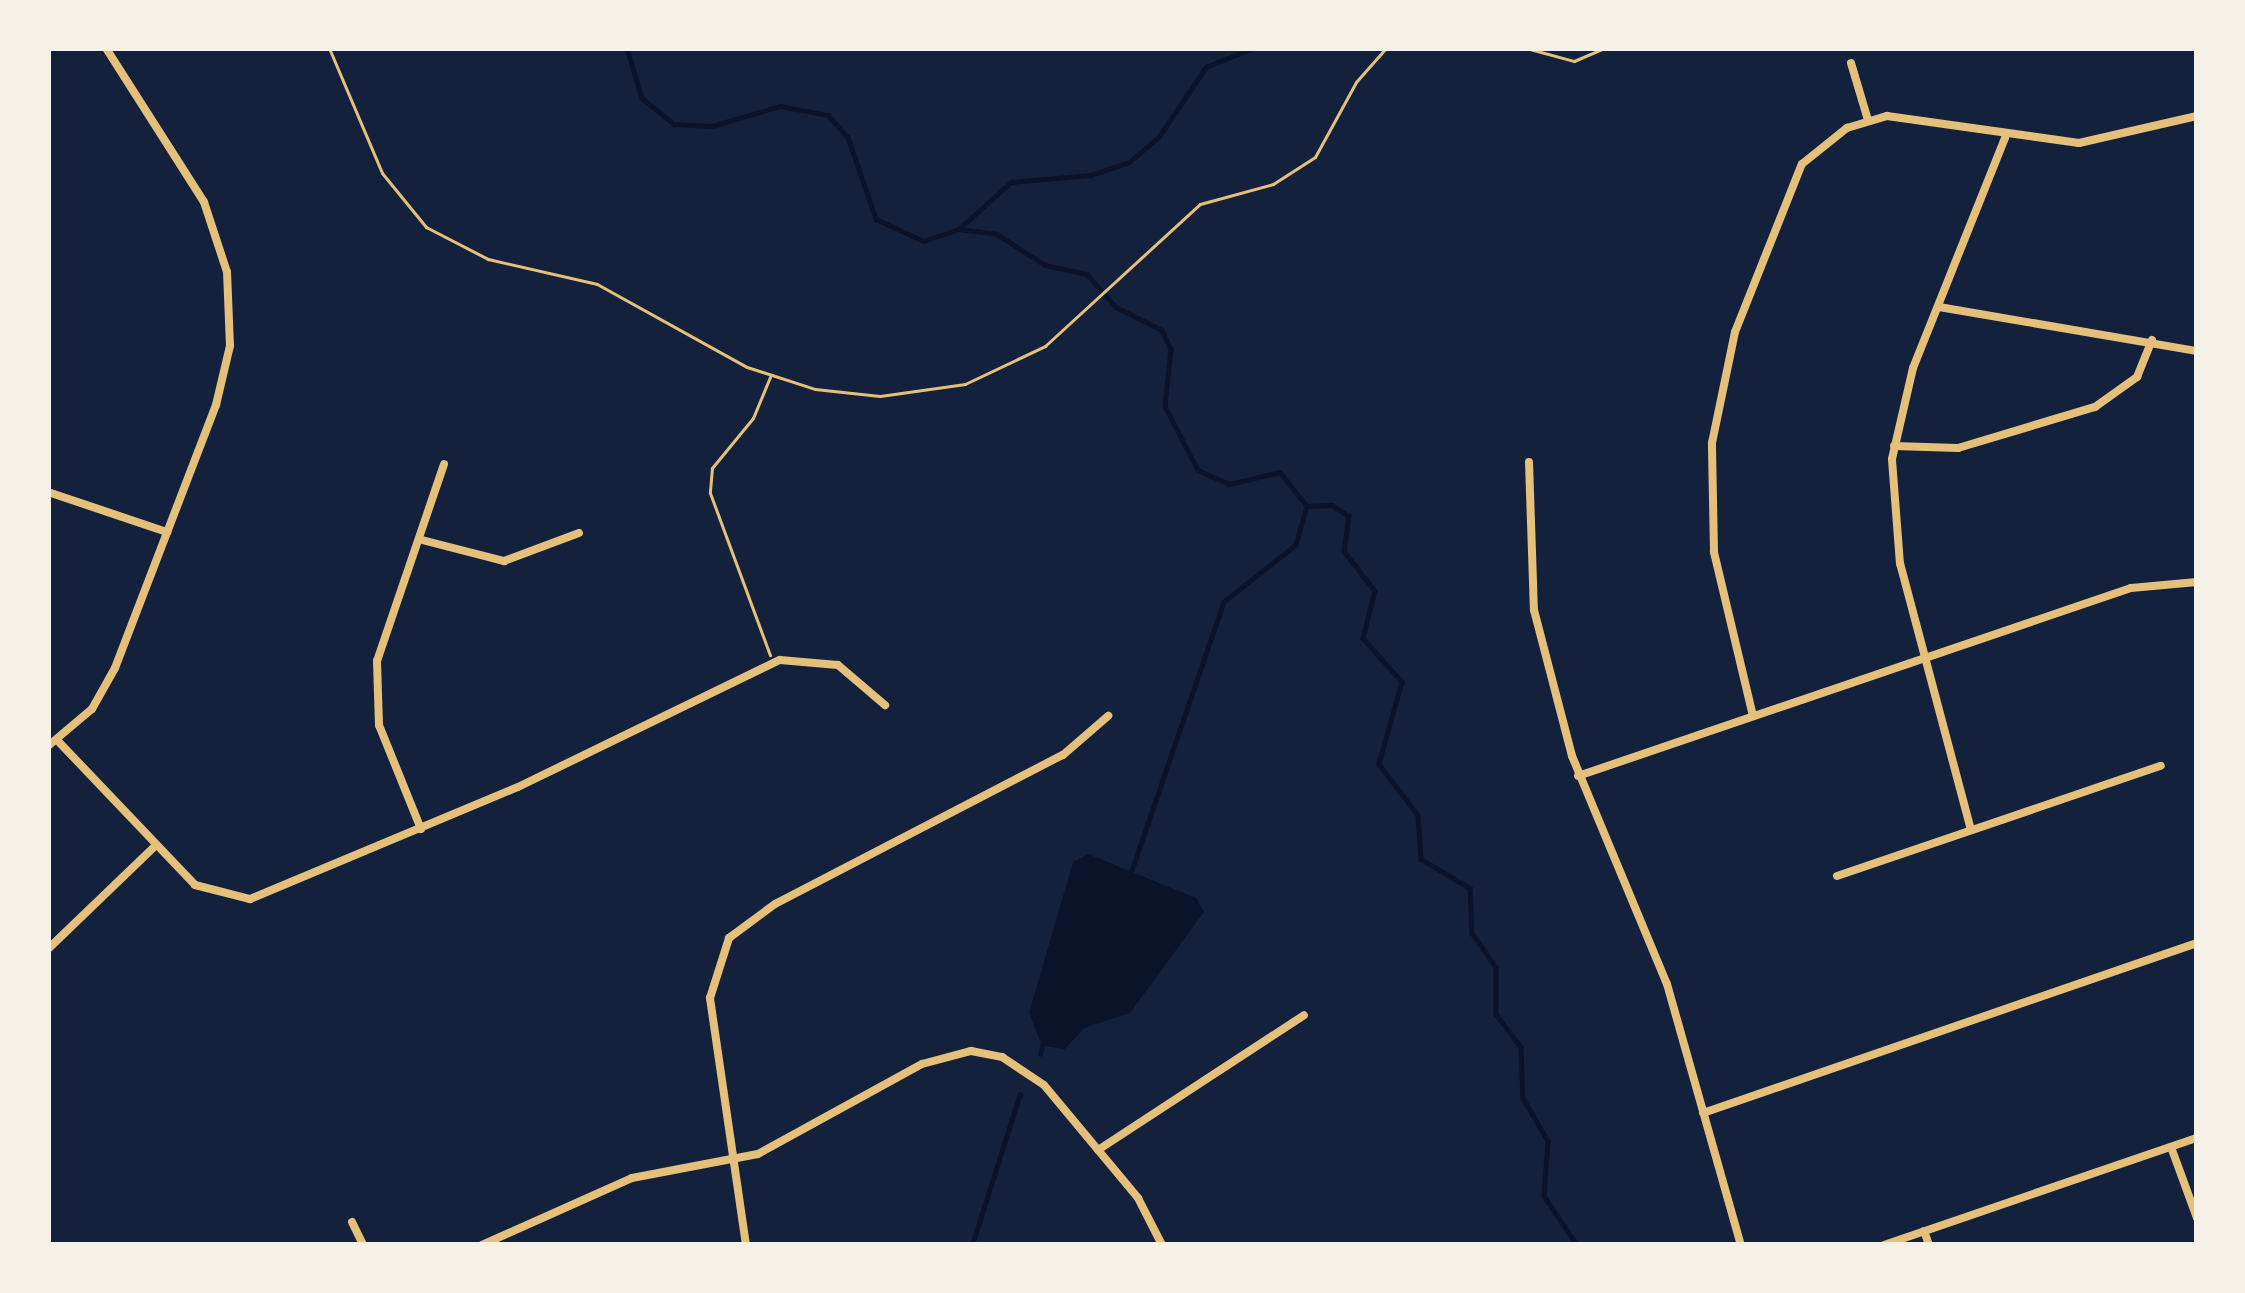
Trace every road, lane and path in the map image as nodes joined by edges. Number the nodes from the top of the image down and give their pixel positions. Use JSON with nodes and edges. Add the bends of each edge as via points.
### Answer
{"nodes":[{"id":1,"x":106,"y":48,"type":"edge"},
{"id":2,"x":328,"y":48,"type":"edge"},
{"id":3,"x":1386,"y":48,"type":"edge"},
{"id":4,"x":1526,"y":48,"type":"edge"},
{"id":5,"x":1605,"y":48,"type":"edge"},
{"id":6,"x":1851,"y":63,"type":"dead end"},
{"id":7,"x":2197,"y":116,"type":"edge"},
{"id":8,"x":1868,"y":120,"type":"junction"},
{"id":9,"x":2006,"y":138,"type":"junction"},
{"id":10,"x":1938,"y":307,"type":"junction"},
{"id":11,"x":2152,"y":340,"type":"junction"},
{"id":12,"x":2197,"y":351,"type":"edge"},
{"id":13,"x":770,"y":375,"type":"junction"},
{"id":14,"x":1894,"y":446,"type":"junction"},
{"id":15,"x":1529,"y":462,"type":"dead end"},
{"id":16,"x":444,"y":464,"type":"dead end"},
{"id":17,"x":48,"y":492,"type":"edge"},
{"id":18,"x":167,"y":532,"type":"junction"},
{"id":19,"x":579,"y":533,"type":"dead end"},
{"id":20,"x":422,"y":540,"type":"junction"},
{"id":21,"x":2197,"y":582,"type":"edge"},
{"id":22,"x":1924,"y":658,"type":"junction"},
{"id":23,"x":773,"y":662,"type":"junction"},
{"id":24,"x":885,"y":705,"type":"dead end"},
{"id":25,"x":1108,"y":716,"type":"dead end"},
{"id":26,"x":1753,"y":716,"type":"junction"},
{"id":27,"x":52,"y":743,"type":"edge"},
{"id":28,"x":2161,"y":766,"type":"dead end"},
{"id":29,"x":1578,"y":776,"type":"junction"},
{"id":30,"x":421,"y":829,"type":"junction"},
{"id":31,"x":1971,"y":830,"type":"junction"},
{"id":32,"x":154,"y":848,"type":"junction"},
{"id":33,"x":1838,"y":876,"type":"dead end"},
{"id":34,"x":2197,"y":944,"type":"edge"},
{"id":35,"x":48,"y":949,"type":"edge"},
{"id":36,"x":1304,"y":1015,"type":"dead end"},
{"id":37,"x":1703,"y":1113,"type":"junction"},
{"id":38,"x":2197,"y":1138,"type":"edge"},
{"id":39,"x":2171,"y":1147,"type":"junction"},
{"id":40,"x":1099,"y":1150,"type":"junction"},
{"id":41,"x":733,"y":1162,"type":"junction"},
{"id":42,"x":2197,"y":1218,"type":"edge"},
{"id":43,"x":352,"y":1222,"type":"dead end"},
{"id":44,"x":1924,"y":1231,"type":"junction"},
{"id":45,"x":363,"y":1245,"type":"edge"},
{"id":46,"x":482,"y":1245,"type":"edge"},
{"id":47,"x":746,"y":1245,"type":"edge"},
{"id":48,"x":1162,"y":1245,"type":"edge"},
{"id":49,"x":1741,"y":1245,"type":"edge"},
{"id":50,"x":1885,"y":1245,"type":"edge"},
{"id":51,"x":1930,"y":1245,"type":"edge"}],
"edges":[{"from":1,"to":18,"type":"street","via":[[204,202],[227,272],[226,368]]},
{"from":2,"to":13,"type":"path","via":[[382,173],[426,227],[488,259],[597,284],[698,346]]},
{"from":3,"to":13,"type":"path","via":[[1356,82],[1315,157],[1273,184],[1200,204],[1015,364],[940,390],[850,395]]},
{"from":4,"to":5,"type":"path","via":[[1574,61]]},
{"from":6,"to":8,"type":"street"},
{"from":7,"to":9,"type":"street","via":[[2106,141]]},
{"from":8,"to":9,"type":"street","via":[[1924,117]]},
{"from":8,"to":26,"type":"street","via":[[1814,151],[1784,195],[1735,332],[1715,417],[1714,552]]},
{"from":9,"to":10,"type":"street"},
{"from":10,"to":11,"type":"street"},
{"from":10,"to":14,"type":"street","via":[[1904,394]]},
{"from":11,"to":12,"type":"street"},
{"from":11,"to":14,"type":"street","via":[[2137,377],[2095,407],[1958,448]]},
{"from":13,"to":23,"type":"path","via":[[753,418],[712,469],[710,493]]},
{"from":14,"to":22,"type":"street","via":[[1895,542]]},
{"from":15,"to":29,"type":"street","via":[[1534,610]]},
{"from":16,"to":20,"type":"street"},
{"from":17,"to":18,"type":"street"},
{"from":18,"to":27,"type":"street","via":[[106,686]]},
{"from":19,"to":20,"type":"street","via":[[504,561]]},
{"from":20,"to":30,"type":"street","via":[[387,616],[375,692],[384,742]]},
{"from":21,"to":22,"type":"street","via":[[2131,588]]},
{"from":22,"to":26,"type":"street"},
{"from":22,"to":31,"type":"street"},
{"from":23,"to":24,"type":"street","via":[[814,657],[838,665]]},
{"from":23,"to":30,"type":"street"},
{"from":25,"to":41,"type":"street","via":[[1063,755],[775,904],[729,938],[710,998]]},
{"from":26,"to":29,"type":"street"},
{"from":27,"to":32,"type":"street"},
{"from":28,"to":31,"type":"street"},
{"from":29,"to":37,"type":"street","via":[[1667,984]]},
{"from":30,"to":32,"type":"street","via":[[250,899],[205,891]]},
{"from":31,"to":33,"type":"street"},
{"from":32,"to":35,"type":"street"},
{"from":34,"to":37,"type":"street"},
{"from":36,"to":40,"type":"street"},
{"from":37,"to":49,"type":"street"},
{"from":38,"to":39,"type":"street"},
{"from":39,"to":42,"type":"street"},
{"from":39,"to":44,"type":"street"},
{"from":40,"to":41,"type":"street","via":[[1034,1076],[971,1051],[922,1064]]},
{"from":40,"to":48,"type":"street"},
{"from":41,"to":46,"type":"street","via":[[632,1178]]},
{"from":41,"to":47,"type":"street"},
{"from":43,"to":45,"type":"street"},
{"from":44,"to":50,"type":"street"},
{"from":44,"to":51,"type":"street"}]}
